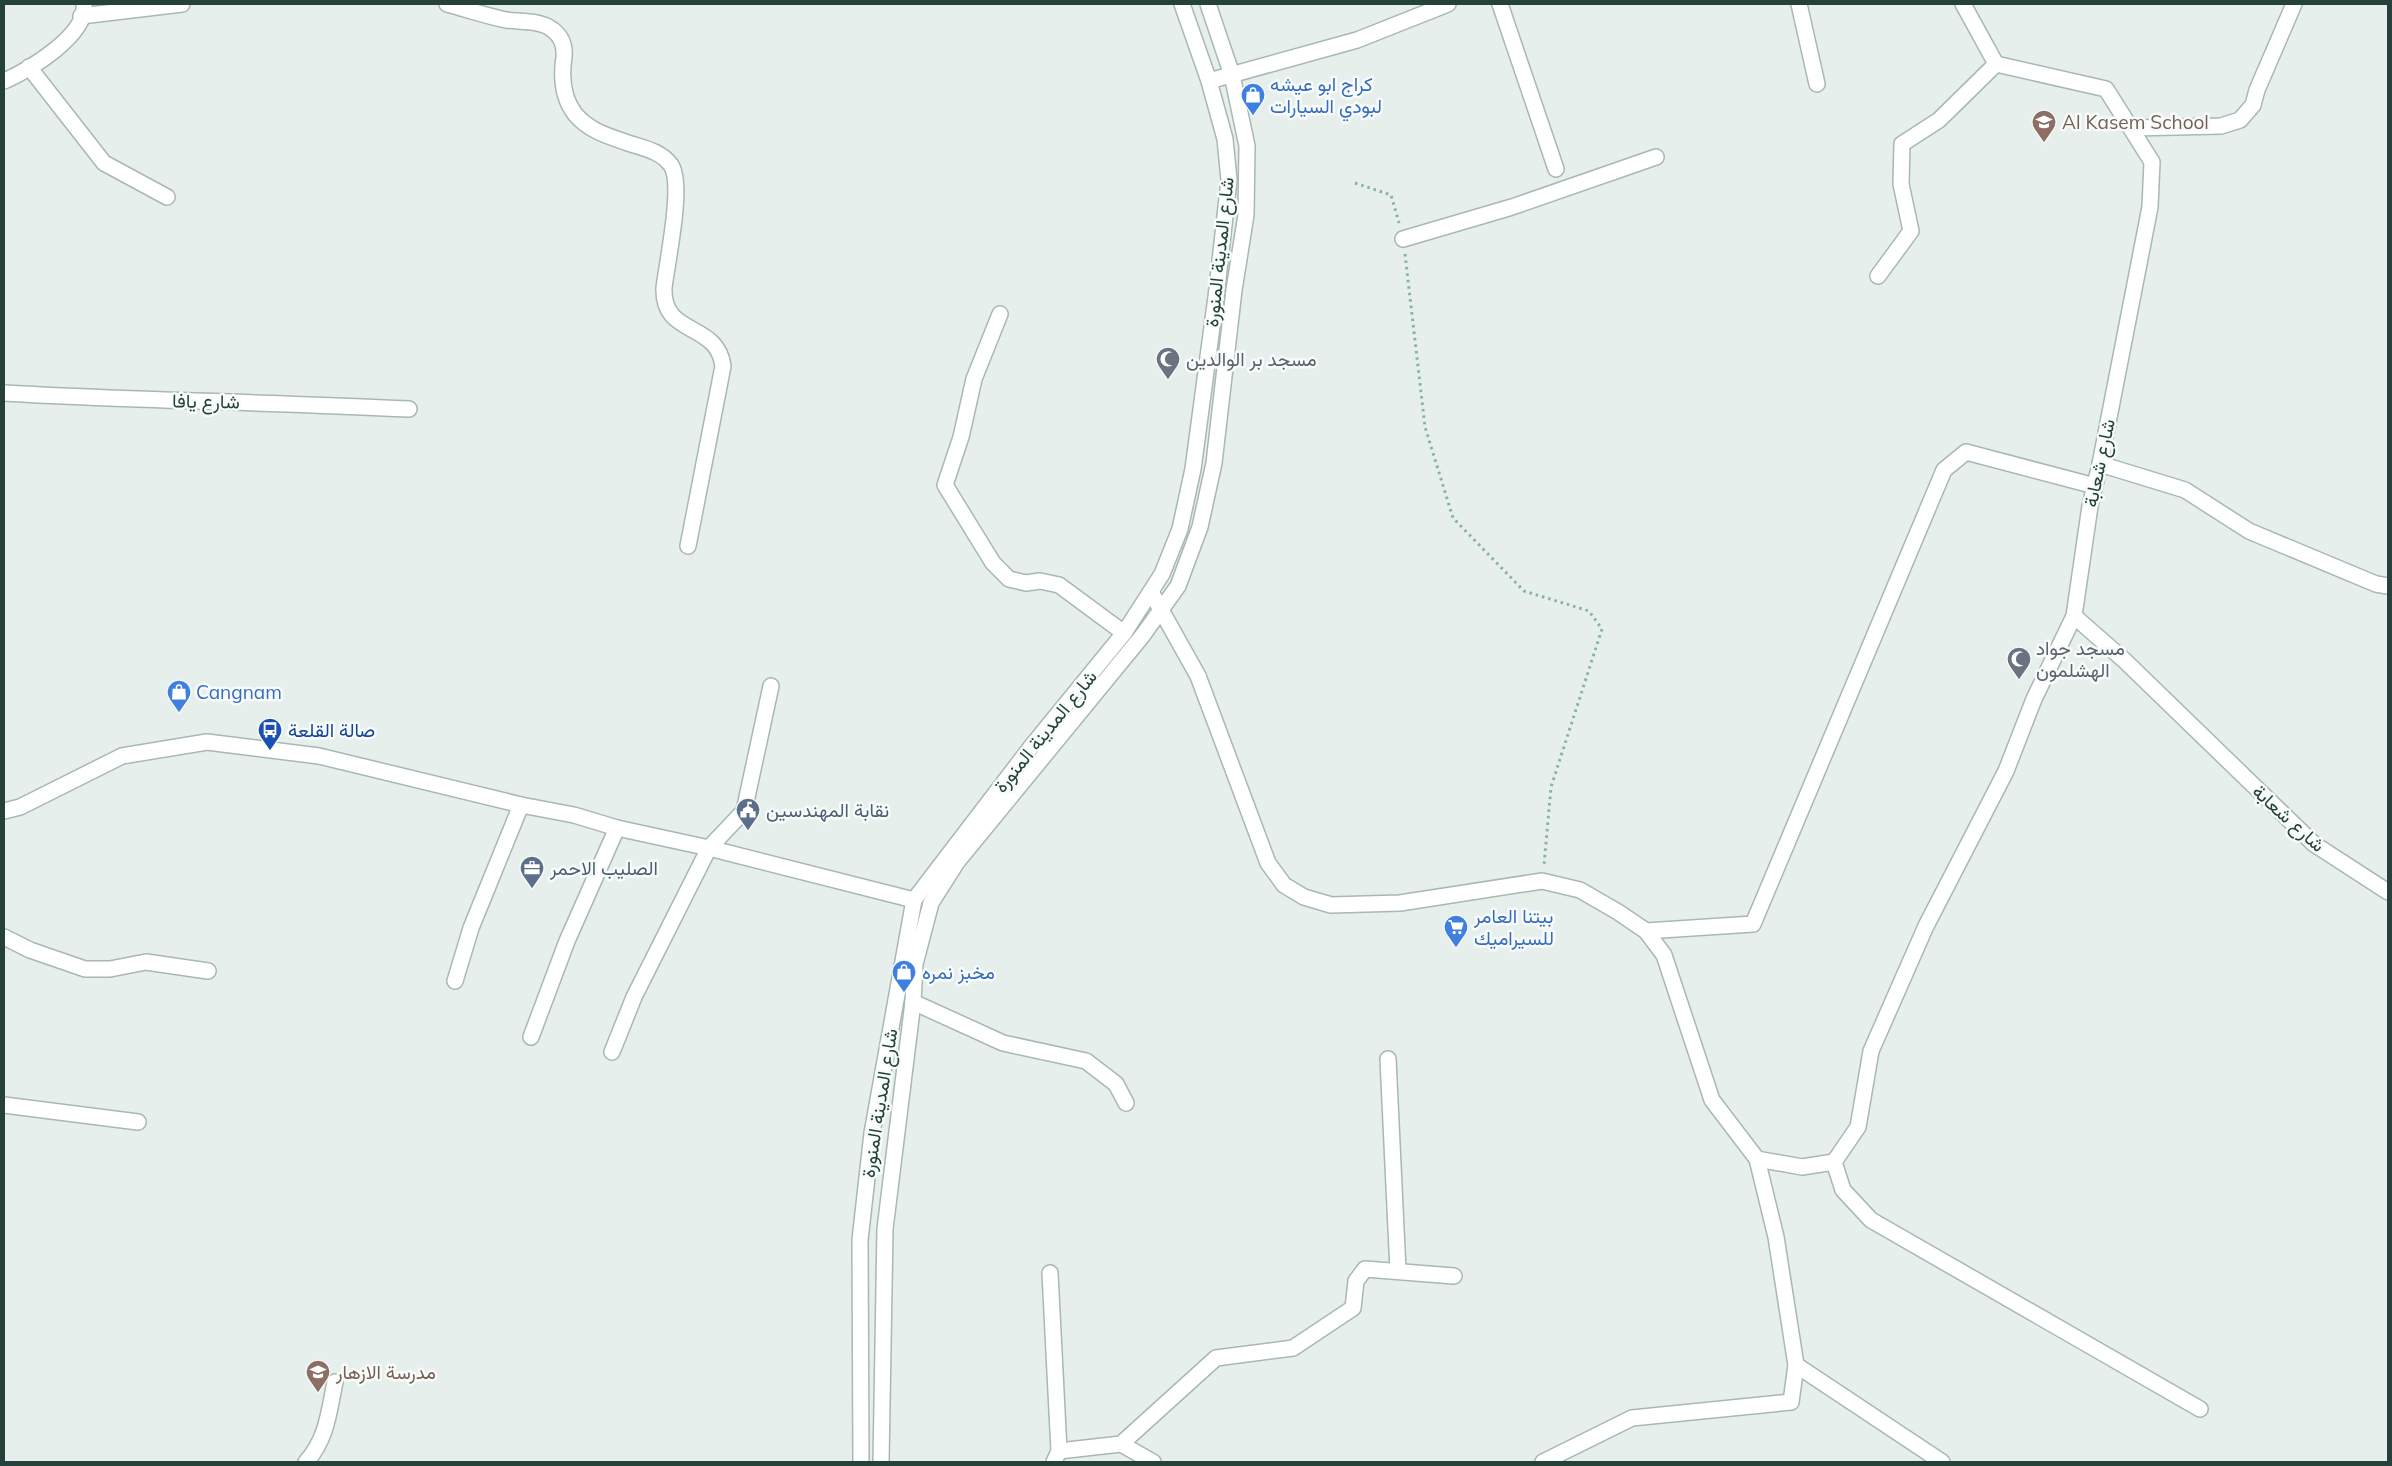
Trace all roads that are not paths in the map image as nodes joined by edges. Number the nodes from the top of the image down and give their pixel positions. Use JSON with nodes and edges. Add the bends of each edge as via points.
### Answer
{"nodes":[{"id":1,"x":182,"y":4,"type":"edge"},
{"id":2,"x":447,"y":4,"type":"edge"},
{"id":3,"x":1182,"y":4,"type":"edge"},
{"id":4,"x":1208,"y":4,"type":"edge"},
{"id":5,"x":1448,"y":4,"type":"edge"},
{"id":6,"x":1500,"y":4,"type":"edge"},
{"id":7,"x":1799,"y":4,"type":"edge"},
{"id":8,"x":1963,"y":4,"type":"edge"},
{"id":9,"x":2294,"y":4,"type":"edge"},
{"id":10,"x":82,"y":10,"type":"edge"},
{"id":11,"x":1996,"y":64,"type":"junction"},
{"id":12,"x":29,"y":68,"type":"junction"},
{"id":13,"x":1232,"y":75,"type":"junction"},
{"id":14,"x":4,"y":81,"type":"edge"},
{"id":15,"x":1209,"y":81,"type":"junction"},
{"id":16,"x":1817,"y":84,"type":"dead end"},
{"id":17,"x":2132,"y":128,"type":"junction"},
{"id":18,"x":1656,"y":157,"type":"dead end"},
{"id":19,"x":1556,"y":169,"type":"dead end"},
{"id":20,"x":167,"y":197,"type":"dead end"},
{"id":21,"x":1403,"y":239,"type":"road end"},
{"id":22,"x":1878,"y":276,"type":"dead end"},
{"id":23,"x":1000,"y":314,"type":"dead end"},
{"id":24,"x":4,"y":394,"type":"edge"},
{"id":25,"x":409,"y":409,"type":"dead end"},
{"id":26,"x":2100,"y":464,"type":"junction"},
{"id":27,"x":2094,"y":486,"type":"junction"},
{"id":28,"x":688,"y":546,"type":"dead end"},
{"id":29,"x":2388,"y":586,"type":"edge"},
{"id":30,"x":1151,"y":592,"type":"junction"},
{"id":31,"x":1162,"y":609,"type":"junction"},
{"id":32,"x":2074,"y":616,"type":"junction"},
{"id":33,"x":1124,"y":633,"type":"junction"},
{"id":34,"x":771,"y":686,"type":"dead end"},
{"id":35,"x":520,"y":805,"type":"junction"},
{"id":36,"x":4,"y":811,"type":"edge"},
{"id":37,"x":617,"y":828,"type":"junction"},
{"id":38,"x":709,"y":848,"type":"junction"},
{"id":39,"x":2388,"y":892,"type":"edge"},
{"id":40,"x":914,"y":900,"type":"junction"},
{"id":41,"x":1646,"y":931,"type":"junction"},
{"id":42,"x":4,"y":937,"type":"edge"},
{"id":43,"x":208,"y":971,"type":"dead end"},
{"id":44,"x":455,"y":981,"type":"dead end"},
{"id":45,"x":913,"y":1002,"type":"junction"},
{"id":46,"x":530,"y":1037,"type":"dead end"},
{"id":47,"x":612,"y":1052,"type":"dead end"},
{"id":48,"x":1388,"y":1059,"type":"dead end"},
{"id":49,"x":1126,"y":1102,"type":"dead end"},
{"id":50,"x":4,"y":1105,"type":"edge"},
{"id":51,"x":138,"y":1122,"type":"dead end"},
{"id":52,"x":1757,"y":1160,"type":"junction"},
{"id":53,"x":1834,"y":1162,"type":"junction"},
{"id":54,"x":1398,"y":1272,"type":"junction"},
{"id":55,"x":1050,"y":1273,"type":"dead end"},
{"id":56,"x":1454,"y":1276,"type":"dead end"},
{"id":57,"x":1796,"y":1365,"type":"junction"},
{"id":58,"x":335,"y":1382,"type":"dead end"},
{"id":59,"x":2200,"y":1409,"type":"dead end"},
{"id":60,"x":1121,"y":1444,"type":"junction"},
{"id":61,"x":1056,"y":1457,"type":"edge"},
{"id":62,"x":306,"y":1462,"type":"edge"},
{"id":63,"x":861,"y":1462,"type":"edge"},
{"id":64,"x":881,"y":1462,"type":"edge"},
{"id":65,"x":1153,"y":1462,"type":"edge"},
{"id":66,"x":1543,"y":1462,"type":"edge"},
{"id":67,"x":1942,"y":1462,"type":"edge"}],
"edges":[{"from":1,"to":10,"type":"street"},
{"from":2,"to":28,"type":"street","via":[[504,20],[544,25],[553,30],[564,47],[562,79],[575,114],[593,130],[657,152],[674,171],[677,190],[664,301],[679,323],[712,341],[720,352],[723,366]]},
{"from":3,"to":15,"type":"street","name":"شارع المدينة المنورة"},
{"from":4,"to":13,"type":"street","name":"شارع المدينة المنورة"},
{"from":5,"to":13,"type":"street","via":[[1357,40]]},
{"from":6,"to":19,"type":"street"},
{"from":7,"to":16,"type":"street"},
{"from":8,"to":11,"type":"street"},
{"from":9,"to":17,"type":"street","via":[[2253,105],[2240,120],[2220,126]]},
{"from":10,"to":12,"type":"street","via":[[63,43]]},
{"from":11,"to":17,"type":"street","name":"شارع شعابة","via":[[2106,89]]},
{"from":11,"to":22,"type":"street","via":[[1939,120],[1902,144],[1901,184],[1911,230]]},
{"from":12,"to":14,"type":"street"},
{"from":12,"to":20,"type":"street","via":[[104,163]]},
{"from":13,"to":15,"type":"street"},
{"from":13,"to":31,"type":"street","name":"شارع المدينة المنورة","via":[[1247,146],[1246,215],[1214,463],[1200,527],[1178,586]]},
{"from":15,"to":30,"type":"street","name":"شارع المدينة المنورة","via":[[1225,139],[1229,180],[1224,230],[1193,469],[1180,529]]},
{"from":17,"to":26,"type":"street","name":"شارع شعابة","via":[[2152,162],[2150,207]]},
{"from":18,"to":21,"type":"street","via":[[1512,207]]},
{"from":23,"to":33,"type":"street","via":[[974,379],[961,437],[945,485],[993,563],[1009,579],[1059,585]]},
{"from":24,"to":25,"type":"street","name":"شارع يافا"},
{"from":26,"to":27,"type":"street","name":"شارع شعابة"},
{"from":26,"to":29,"type":"street","via":[[2185,490],[2249,531],[2376,584]]},
{"from":27,"to":32,"type":"street","name":"شارع شعابة"},
{"from":27,"to":41,"type":"street","via":[[1966,452],[1944,470],[1753,924]]},
{"from":30,"to":31,"type":"street"},
{"from":30,"to":33,"type":"street","name":"شارع المدينة المنورة"},
{"from":31,"to":41,"type":"street","via":[[1198,676],[1268,864],[1284,885],[1304,897],[1331,905],[1400,903],[1542,882],[1580,890]]},
{"from":31,"to":45,"type":"street","name":"شارع المدينة المنورة","via":[[957,862],[931,903],[915,964]]},
{"from":32,"to":39,"type":"street","name":"شارع شعابة","via":[[2124,660],[2314,844]]},
{"from":32,"to":53,"type":"street","via":[[2034,699],[2006,771],[1926,926],[1871,1051],[1858,1127]]},
{"from":33,"to":40,"type":"street","name":"شارع المدينة المنورة","via":[[1031,746]]},
{"from":34,"to":38,"type":"street","via":[[744,811]]},
{"from":35,"to":36,"type":"street","via":[[319,756],[207,742],[122,756],[20,807]]},
{"from":35,"to":37,"type":"street","via":[[574,815]]},
{"from":35,"to":44,"type":"street","via":[[471,928]]},
{"from":37,"to":38,"type":"street"},
{"from":37,"to":46,"type":"street","via":[[567,941]]},
{"from":38,"to":40,"type":"street"},
{"from":38,"to":47,"type":"street","via":[[634,997]]},
{"from":40,"to":63,"type":"street","name":"شارع المدينة المنورة","via":[[872,1133],[860,1240]]},
{"from":41,"to":52,"type":"street","via":[[1664,956],[1712,1100]]},
{"from":42,"to":43,"type":"street","via":[[84,969],[110,969],[146,962]]},
{"from":45,"to":49,"type":"street","via":[[1003,1043],[1086,1061],[1116,1084]]},
{"from":45,"to":64,"type":"street","name":"شارع المدينة المنورة","via":[[885,1230]]},
{"from":48,"to":54,"type":"street"},
{"from":50,"to":51,"type":"street"},
{"from":52,"to":53,"type":"street","via":[[1802,1167]]},
{"from":52,"to":57,"type":"street","via":[[1776,1237]]},
{"from":53,"to":59,"type":"street","via":[[1843,1190],[1871,1220]]},
{"from":54,"to":56,"type":"street"},
{"from":54,"to":60,"type":"street","via":[[1365,1269],[1356,1281],[1353,1308],[1293,1348],[1216,1358]]},
{"from":55,"to":61,"type":"street"},
{"from":57,"to":66,"type":"street","via":[[1791,1402],[1632,1418]]},
{"from":57,"to":67,"type":"street"},
{"from":58,"to":62,"type":"street","via":[[325,1430]]},
{"from":60,"to":61,"type":"street"},
{"from":60,"to":65,"type":"street"}]}
